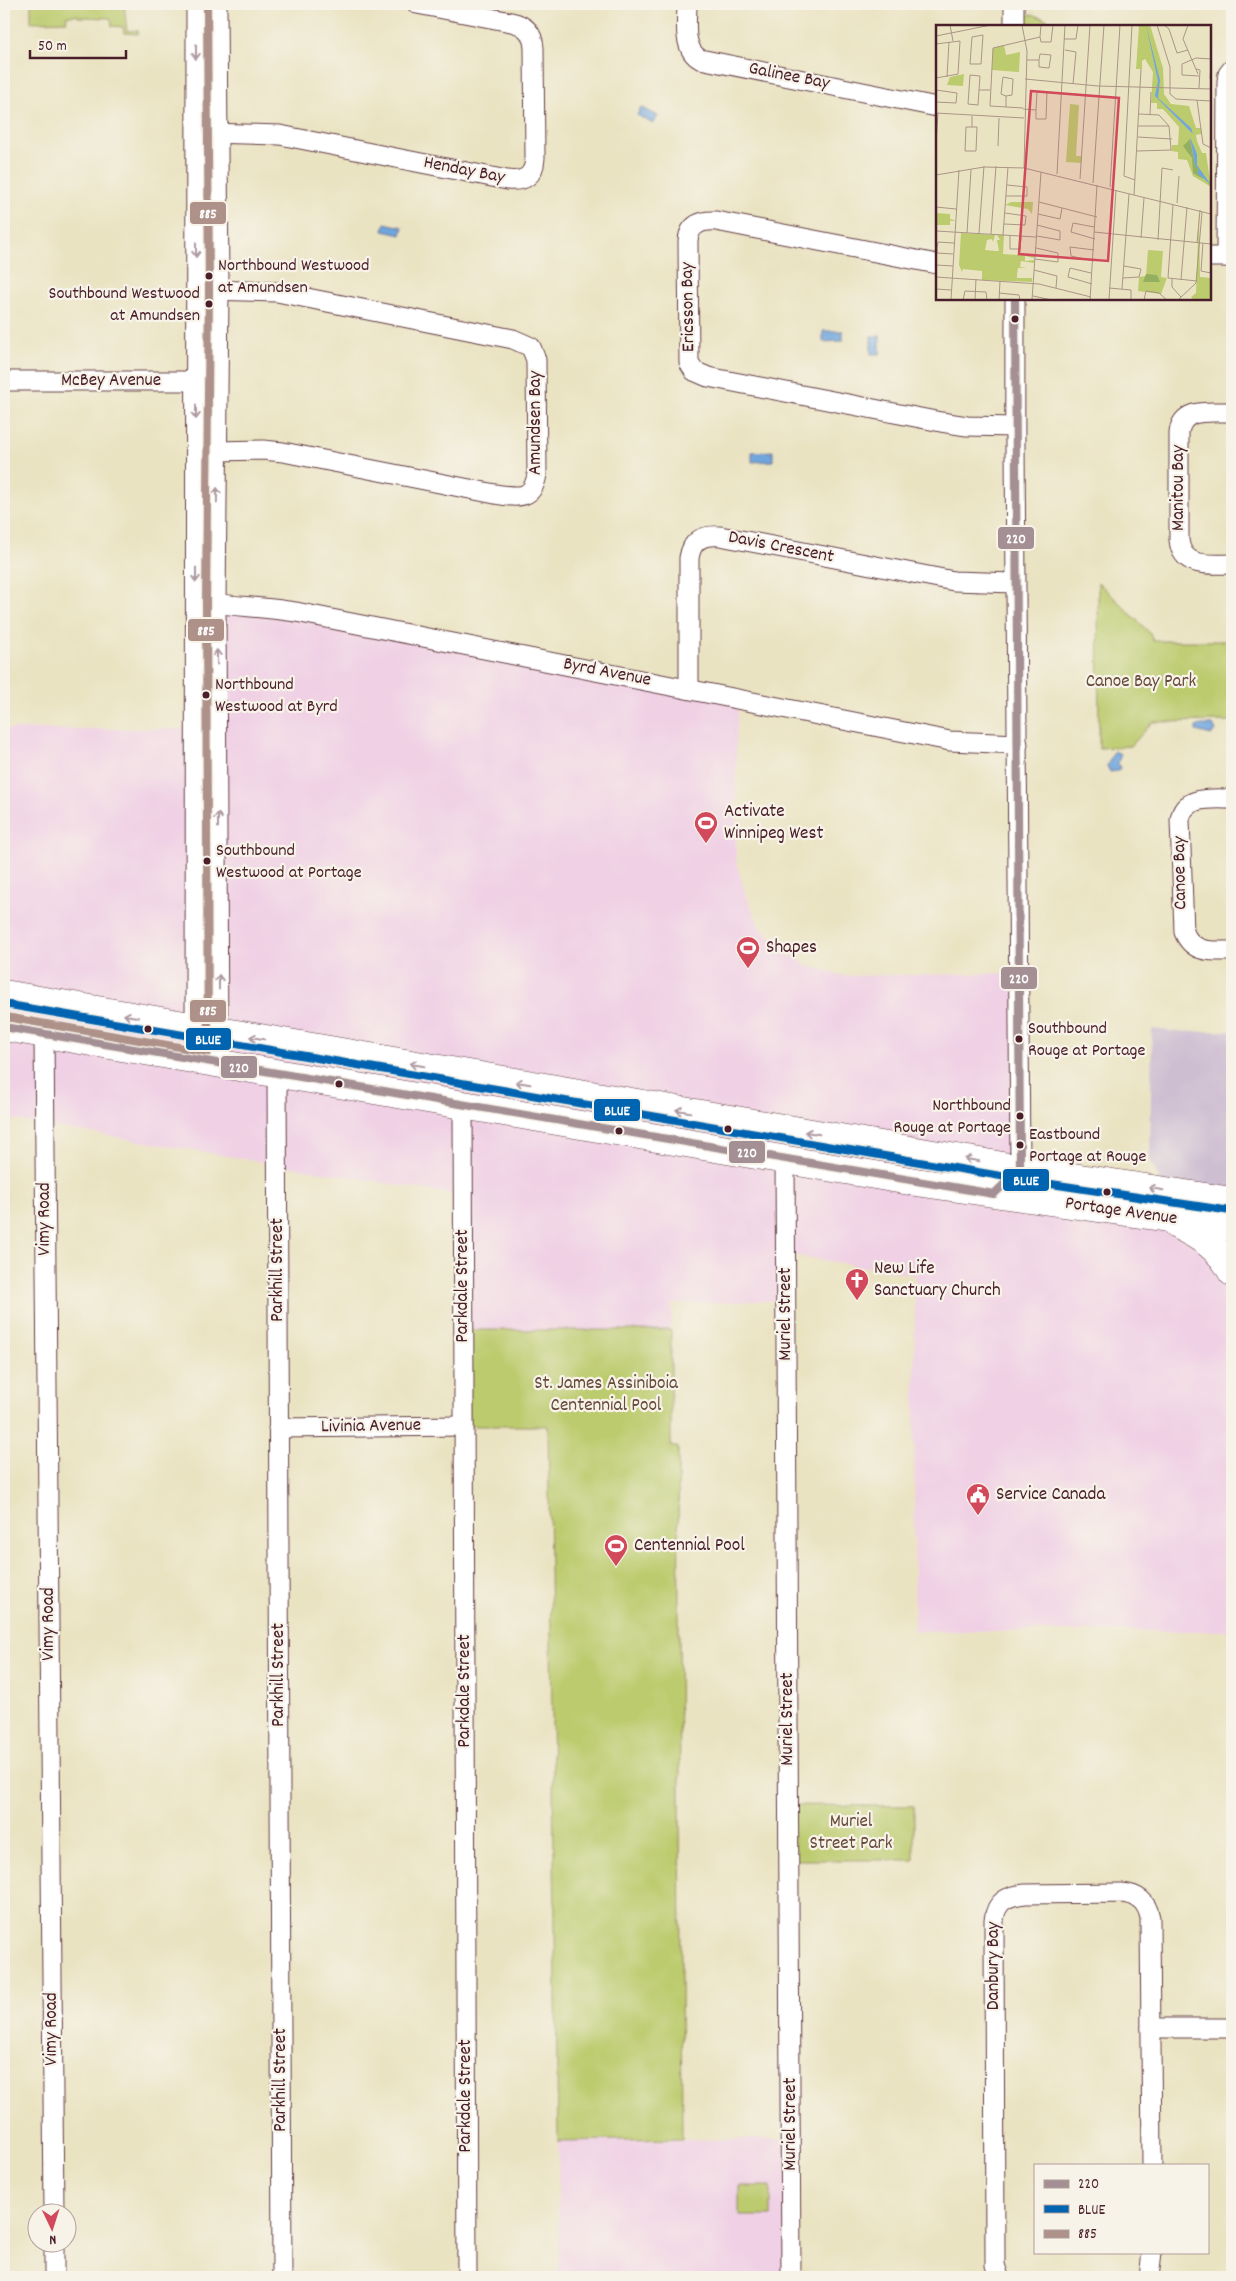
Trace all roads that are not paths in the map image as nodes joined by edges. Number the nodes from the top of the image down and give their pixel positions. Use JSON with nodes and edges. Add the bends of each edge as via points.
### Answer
{"nodes":[{"id":1,"x":196,"y":4,"type":"edge"},
{"id":2,"x":217,"y":4,"type":"edge"},
{"id":3,"x":417,"y":4,"type":"edge"},
{"id":4,"x":687,"y":4,"type":"edge"},
{"id":5,"x":1014,"y":4,"type":"edge"},
{"id":6,"x":1014,"y":25,"type":"edge"},
{"id":7,"x":1232,"y":69,"type":"edge"},
{"id":8,"x":936,"y":107,"type":"edge"},
{"id":9,"x":196,"y":133,"type":"junction"},
{"id":10,"x":218,"y":133,"type":"junction"},
{"id":11,"x":1223,"y":257,"type":"edge"},
{"id":12,"x":936,"y":264,"type":"edge"},
{"id":13,"x":196,"y":290,"type":"junction"},
{"id":14,"x":219,"y":290,"type":"junction"},
{"id":15,"x":1014,"y":300,"type":"edge"},
{"id":16,"x":4,"y":381,"type":"edge"},
{"id":17,"x":196,"y":381,"type":"junction"},
{"id":18,"x":218,"y":381,"type":"junction"},
{"id":19,"x":1232,"y":412,"type":"edge"},
{"id":20,"x":1014,"y":427,"type":"junction"},
{"id":21,"x":218,"y":451,"type":"junction"},
{"id":22,"x":1232,"y":564,"type":"edge"},
{"id":23,"x":1014,"y":583,"type":"junction"},
{"id":24,"x":196,"y":601,"type":"junction"},
{"id":25,"x":216,"y":604,"type":"junction"},
{"id":26,"x":689,"y":689,"type":"junction"},
{"id":27,"x":1018,"y":744,"type":"junction"},
{"id":28,"x":1232,"y":799,"type":"edge"},
{"id":29,"x":1232,"y":951,"type":"edge"},
{"id":30,"x":4,"y":994,"type":"edge"},
{"id":31,"x":4,"y":1027,"type":"edge"},
{"id":32,"x":208,"y":1029,"type":"junction"},
{"id":33,"x":44,"y":1034,"type":"junction"},
{"id":34,"x":207,"y":1062,"type":"junction"},
{"id":35,"x":277,"y":1073,"type":"junction"},
{"id":36,"x":463,"y":1105,"type":"junction"},
{"id":37,"x":785,"y":1160,"type":"junction"},
{"id":38,"x":1020,"y":1169,"type":"junction"},
{"id":39,"x":1056,"y":1174,"type":"junction"},
{"id":40,"x":1005,"y":1195,"type":"junction"},
{"id":41,"x":1232,"y":1201,"type":"edge"},
{"id":42,"x":1160,"y":1217,"type":"junction"},
{"id":43,"x":1232,"y":1227,"type":"edge"},
{"id":44,"x":1232,"y":1272,"type":"edge"},
{"id":45,"x":464,"y":1426,"type":"junction"},
{"id":46,"x":278,"y":1428,"type":"junction"},
{"id":47,"x":1151,"y":2028,"type":"junction"},
{"id":48,"x":1232,"y":2028,"type":"edge"},
{"id":49,"x":1152,"y":2164,"type":"edge"},
{"id":50,"x":54,"y":2204,"type":"edge"},
{"id":51,"x":54,"y":2254,"type":"edge"},
{"id":52,"x":1152,"y":2254,"type":"edge"},
{"id":53,"x":54,"y":2277,"type":"edge"},
{"id":54,"x":282,"y":2277,"type":"edge"},
{"id":55,"x":467,"y":2277,"type":"edge"},
{"id":56,"x":792,"y":2277,"type":"edge"},
{"id":57,"x":999,"y":2277,"type":"edge"},
{"id":58,"x":1149,"y":2277,"type":"edge"}],
"edges":[{"from":1,"to":9,"type":"street","one_way":true},
{"from":2,"to":10,"type":"street"},
{"from":3,"to":10,"type":"street","name":"Henday Bay","via":[[511,22],[530,33],[534,48],[536,158],[532,173],[526,179],[507,180],[280,135]]},
{"from":4,"to":8,"type":"street","name":"Galinee Bay","via":[[688,43],[700,59]]},
{"from":5,"to":6,"type":"street"},
{"from":7,"to":11,"type":"street","via":[[1226,81]]},
{"from":9,"to":10,"type":"street","name":"Henday Bay"},
{"from":9,"to":13,"type":"street","one_way":true},
{"from":10,"to":14,"type":"street"},
{"from":12,"to":20,"type":"street","name":"Ericsson Bay","via":[[716,220],[698,223],[689,232],[688,241],[689,363],[694,371],[708,377],[941,422]]},
{"from":13,"to":14,"type":"street","name":"Amundsen Bay"},
{"from":13,"to":17,"type":"street"},
{"from":14,"to":18,"type":"street"},
{"from":14,"to":21,"type":"street","name":"Amundsen Bay","via":[[277,292],[525,342],[536,360],[537,474],[535,485],[529,492],[514,497],[274,451]]},
{"from":15,"to":20,"type":"street"},
{"from":16,"to":17,"type":"street","name":"McBey Avenue"},
{"from":17,"to":18,"type":"street","name":"McBey Avenue"},
{"from":17,"to":24,"type":"street","one_way":true},
{"from":18,"to":21,"type":"street"},
{"from":19,"to":22,"type":"street","name":"Manitou Bay","via":[[1198,413],[1187,416],[1182,422],[1179,434],[1178,540],[1184,556],[1193,562]]},
{"from":20,"to":23,"type":"street"},
{"from":25,"to":21,"type":"street","one_way":true},
{"from":23,"to":26,"type":"street","name":"Davis Crescent","via":[[954,581],[720,536],[705,536],[697,540],[689,558]]},
{"from":23,"to":27,"type":"street"},
{"from":24,"to":25,"type":"street","name":"Byrd Avenue"},
{"from":24,"to":32,"type":"street"},
{"from":25,"to":26,"type":"street","name":"Byrd Avenue","via":[[302,612]]},
{"from":32,"to":25,"type":"street","one_way":true},
{"from":26,"to":27,"type":"street","name":"Byrd Avenue","via":[[950,741]]},
{"from":27,"to":38,"type":"street"},
{"from":28,"to":29,"type":"street","name":"Canoe Bay","via":[[1193,802],[1183,810],[1180,820],[1184,932],[1198,949]]},
{"from":32,"to":30,"type":"highway","name":"Portage Avenue","one_way":true},
{"from":31,"to":33,"type":"highway","name":"Portage Avenue"},
{"from":32,"to":34,"type":"street"},
{"from":38,"to":32,"type":"highway","name":"Portage Avenue","one_way":true},
{"from":33,"to":34,"type":"highway","name":"Portage Avenue"},
{"from":33,"to":50,"type":"street","name":"Vimy Road"},
{"from":34,"to":35,"type":"highway","name":"Portage Avenue"},
{"from":35,"to":36,"type":"highway","name":"Portage Avenue"},
{"from":35,"to":46,"type":"street","name":"Parkhill Street"},
{"from":36,"to":37,"type":"highway","name":"Portage Avenue"},
{"from":36,"to":45,"type":"street","name":"Parkdale Street"},
{"from":37,"to":40,"type":"highway","name":"Portage Avenue"},
{"from":37,"to":56,"type":"street","name":"Muriel Street"},
{"from":38,"to":39,"type":"highway","name":"Portage Avenue"},
{"from":38,"to":40,"type":"street"},
{"from":39,"to":40,"type":"highway"},
{"from":41,"to":39,"type":"highway","name":"Portage Avenue","one_way":true},
{"from":40,"to":42,"type":"highway","name":"Portage Avenue"},
{"from":42,"to":43,"type":"highway","name":"Portage Avenue"},
{"from":42,"to":44,"type":"highway","via":[[1201,1237],[1225,1259]]},
{"from":45,"to":46,"type":"street","name":"Livinia Avenue"},
{"from":45,"to":55,"type":"street","name":"Parkdale Street"},
{"from":46,"to":54,"type":"street","name":"Parkhill Street"},
{"from":47,"to":48,"type":"street"},
{"from":47,"to":49,"type":"street","name":"Danbury Bay"},
{"from":47,"to":57,"type":"street","name":"Danbury Bay","via":[[1150,1918],[1141,1899],[1129,1893],[1025,1894],[1013,1895],[996,1907],[995,2256]]},
{"from":51,"to":53,"type":"street"},
{"from":52,"to":58,"type":"street"}]}
